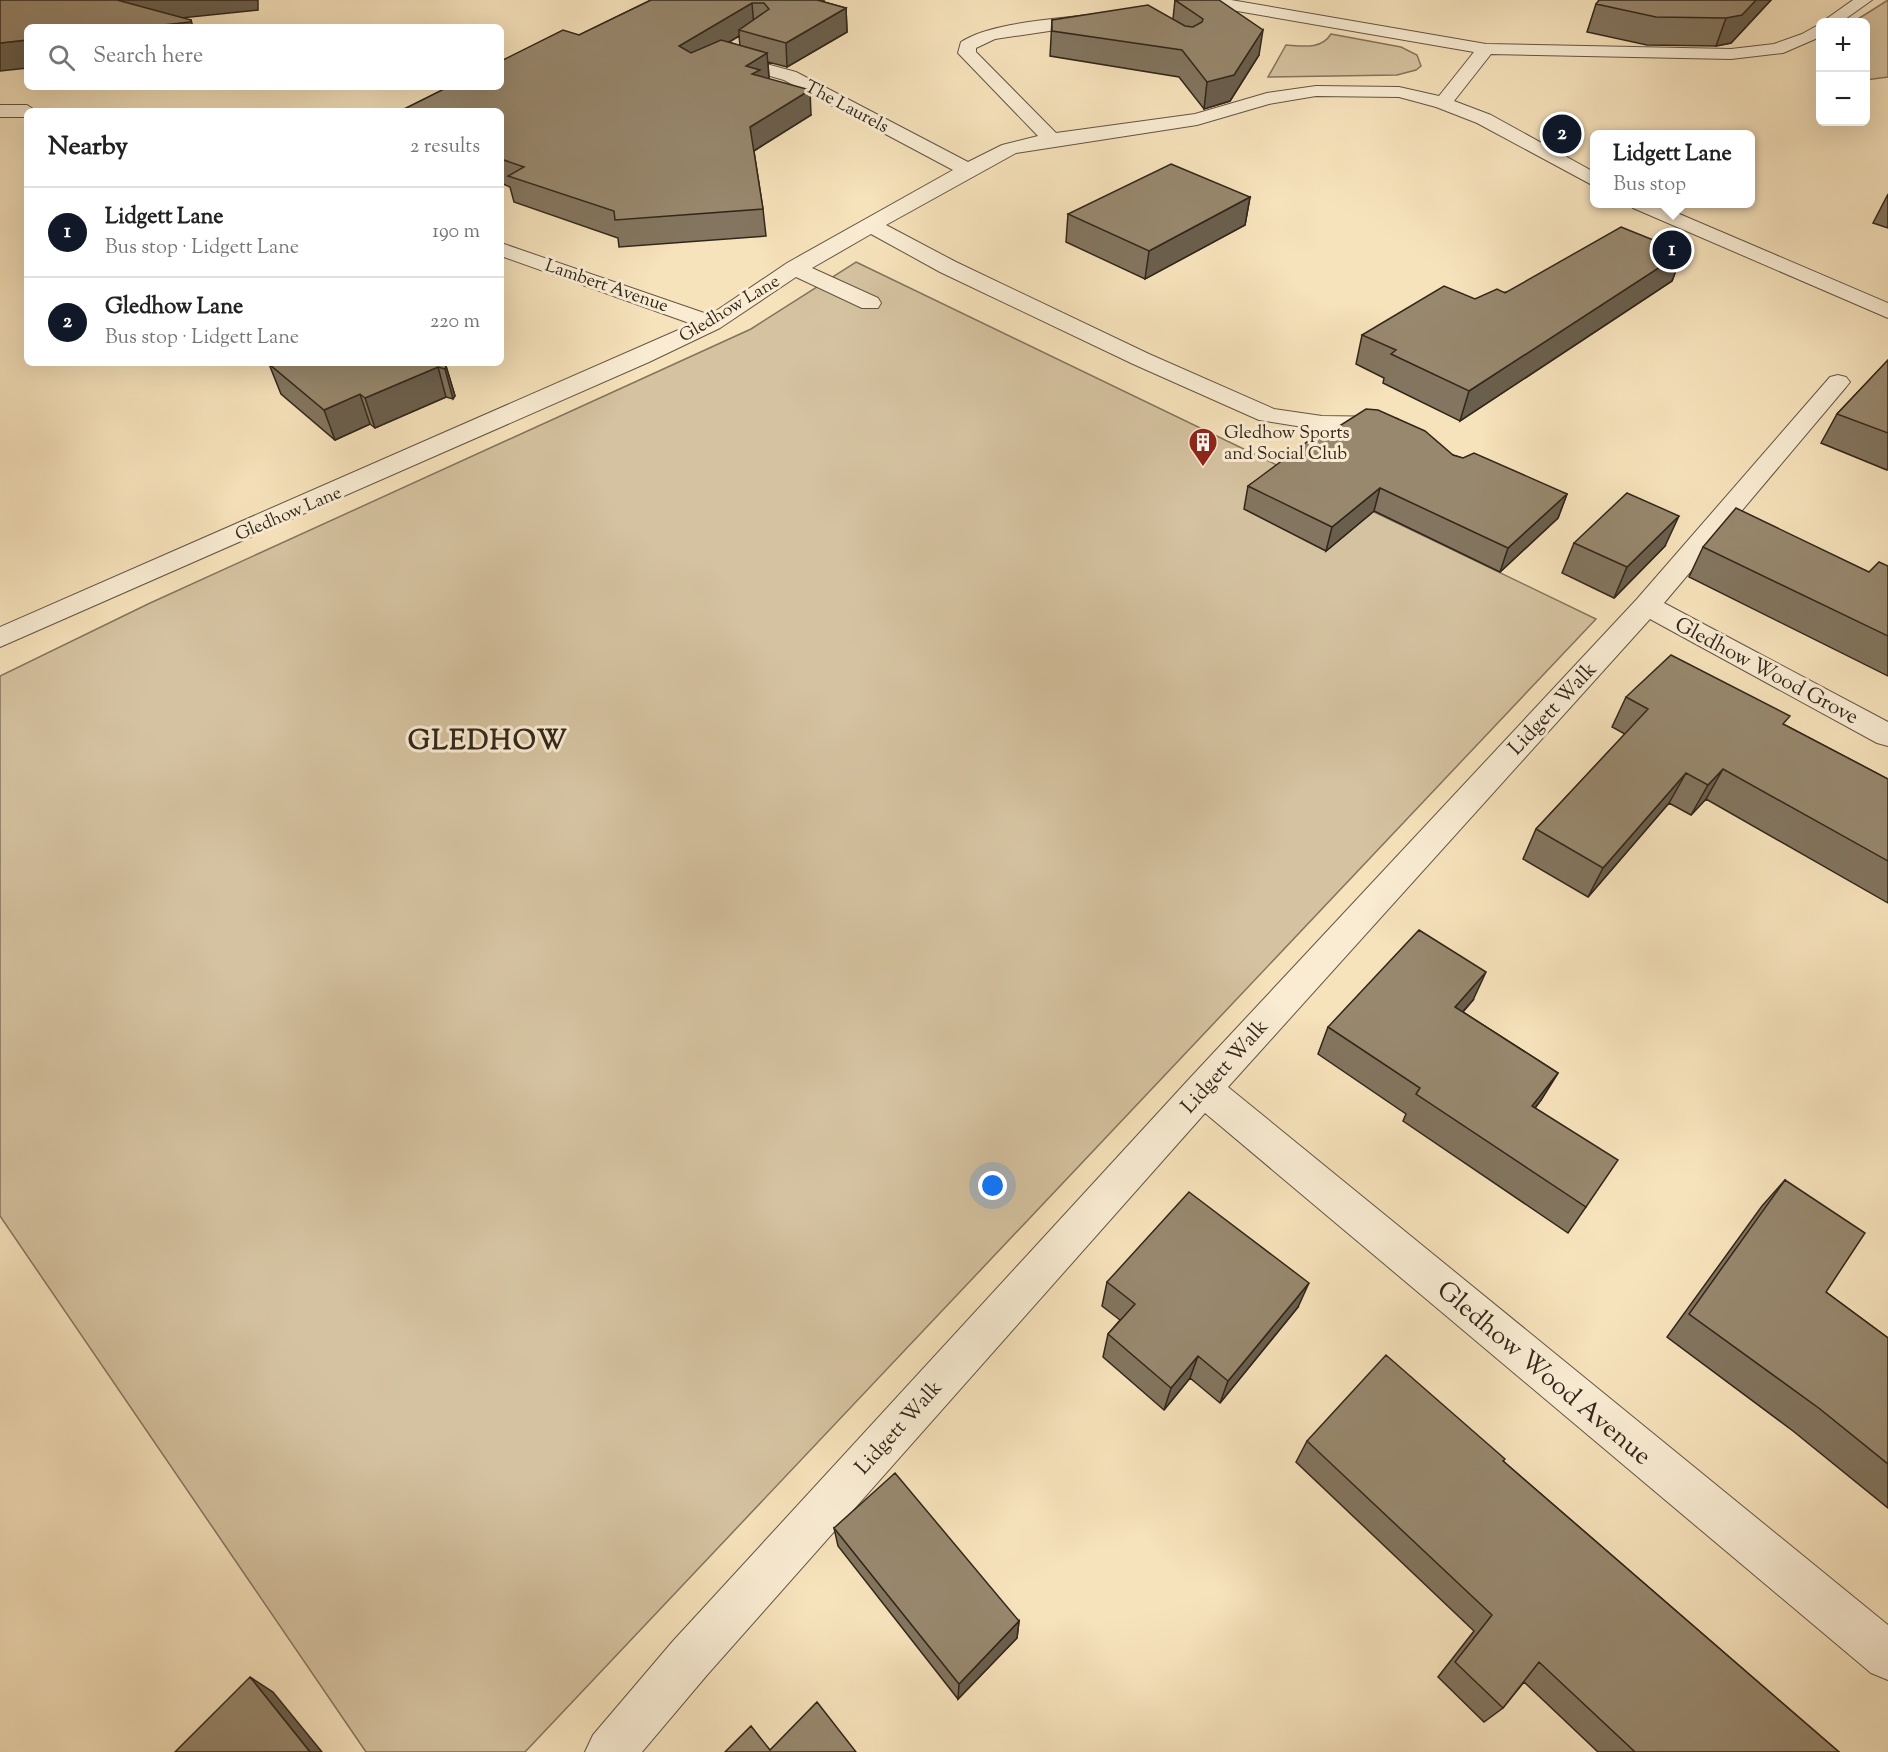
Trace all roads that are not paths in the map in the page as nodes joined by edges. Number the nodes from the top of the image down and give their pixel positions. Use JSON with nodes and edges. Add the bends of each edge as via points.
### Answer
{"nodes":[{"id":1,"x":1202,"y":0,"type":"edge"},
{"id":2,"x":1864,"y":0,"type":"edge"},
{"id":3,"x":1109,"y":17,"type":"edge"},
{"id":4,"x":1836,"y":18,"type":"edge"},
{"id":5,"x":1816,"y":32,"type":"edge"},
{"id":6,"x":740,"y":45,"type":"edge"},
{"id":7,"x":1486,"y":49,"type":"junction"},
{"id":8,"x":1443,"y":103,"type":"junction"},
{"id":9,"x":0,"y":111,"type":"edge"},
{"id":10,"x":24,"y":111,"type":"edge"},
{"id":11,"x":1052,"y":140,"type":"junction"},
{"id":12,"x":968,"y":170,"type":"junction"},
{"id":13,"x":1590,"y":178,"type":"edge"},
{"id":14,"x":1650,"y":208,"type":"edge"},
{"id":15,"x":871,"y":225,"type":"junction"},
{"id":16,"x":504,"y":250,"type":"edge"},
{"id":17,"x":795,"y":268,"type":"junction"},
{"id":18,"x":870,"y":303,"type":"dead end"},
{"id":19,"x":1888,"y":311,"type":"edge"},
{"id":20,"x":712,"y":323,"type":"junction"},
{"id":21,"x":1838,"y":382,"type":"dead end"},
{"id":22,"x":1412,"y":435,"type":"edge"},
{"id":23,"x":1647,"y":605,"type":"junction"},
{"id":24,"x":0,"y":638,"type":"edge"},
{"id":25,"x":1888,"y":735,"type":"edge"},
{"id":26,"x":1203,"y":1089,"type":"junction"},
{"id":27,"x":1888,"y":1656,"type":"edge"},
{"id":28,"x":610,"y":1752,"type":"edge"}],
"edges":[{"from":1,"to":7,"type":"street"},
{"from":2,"to":4,"type":"street"},
{"from":3,"to":11,"type":"street","via":[[993,34],[967,46],[967,53]]},
{"from":5,"to":7,"type":"street","via":[[1777,49],[1731,54]]},
{"from":6,"to":12,"type":"street","name":"The Laurels","via":[[716,59],[790,76]]},
{"from":7,"to":8,"type":"street"},
{"from":8,"to":11,"type":"street","name":"Gledhow Lane","via":[[1399,92],[1316,91],[1267,99],[1197,119]]},
{"from":8,"to":13,"type":"street","name":"Gledhow Lane","via":[[1484,119]]},
{"from":9,"to":10,"type":"street"},
{"from":11,"to":12,"type":"street","name":"Gledhow Lane","via":[[1009,149]]},
{"from":12,"to":15,"type":"street","name":"Gledhow Lane"},
{"from":14,"to":19,"type":"street"},
{"from":15,"to":17,"type":"street","name":"Gledhow Lane"},
{"from":15,"to":22,"type":"street","via":[[958,272],[1268,415],[1322,423],[1392,424]]},
{"from":16,"to":20,"type":"street","name":"Lambert Avenue"},
{"from":17,"to":18,"type":"street"},
{"from":17,"to":20,"type":"street","name":"Gledhow Lane"},
{"from":20,"to":24,"type":"street","name":"Gledhow Lane","via":[[478,431]]},
{"from":21,"to":23,"type":"street","name":"Lidgett Walk"},
{"from":23,"to":25,"type":"street","name":"Gledhow Wood Grove"},
{"from":23,"to":26,"type":"street","name":"Lidgett Walk"},
{"from":26,"to":27,"type":"street","name":"Gledhow Wood Avenue"},
{"from":26,"to":28,"type":"street","name":"Lidgett Walk","via":[[690,1658]]}]}
